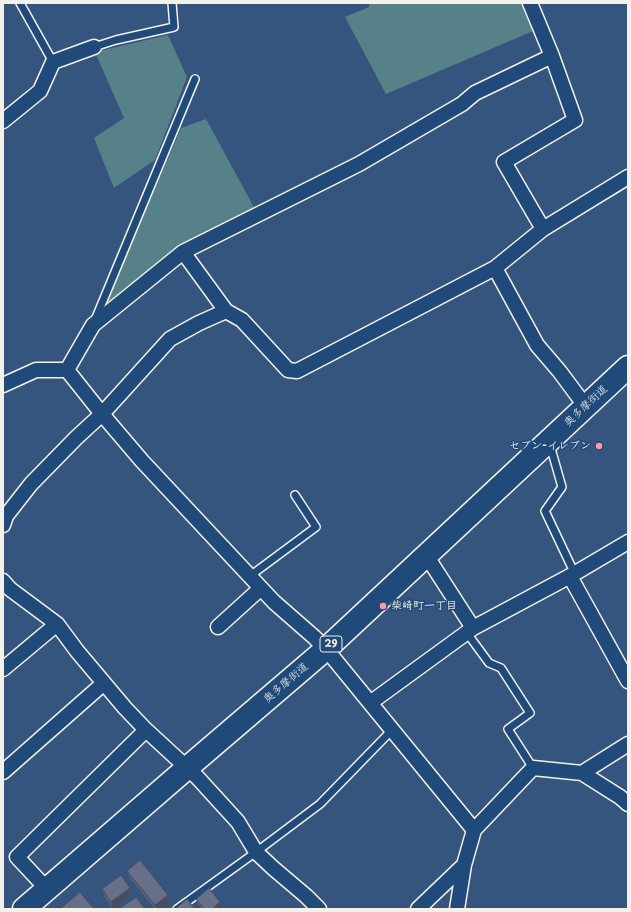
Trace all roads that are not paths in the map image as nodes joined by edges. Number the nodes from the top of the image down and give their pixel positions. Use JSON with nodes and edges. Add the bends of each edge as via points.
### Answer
{"nodes":[{"id":1,"x":20,"y":3,"type":"edge"},
{"id":2,"x":172,"y":3,"type":"edge"},
{"id":3,"x":530,"y":3,"type":"edge"},
{"id":4,"x":94,"y":47,"type":"joint"},
{"id":5,"x":552,"y":56,"type":"junction"},
{"id":6,"x":53,"y":62,"type":"junction"},
{"id":7,"x":195,"y":79,"type":"dead end"},
{"id":8,"x":3,"y":121,"type":"edge"},
{"id":9,"x":628,"y":177,"type":"edge"},
{"id":10,"x":543,"y":229,"type":"junction"},
{"id":11,"x":183,"y":252,"type":"junction"},
{"id":12,"x":495,"y":268,"type":"junction"},
{"id":13,"x":226,"y":311,"type":"junction"},
{"id":14,"x":93,"y":325,"type":"junction"},
{"id":15,"x":628,"y":367,"type":"edge"},
{"id":16,"x":67,"y":370,"type":"junction"},
{"id":17,"x":3,"y":384,"type":"edge"},
{"id":18,"x":586,"y":406,"type":"junction"},
{"id":19,"x":102,"y":414,"type":"junction"},
{"id":20,"x":549,"y":440,"type":"junction"},
{"id":21,"x":295,"y":495,"type":"dead end"},
{"id":22,"x":4,"y":518,"type":"edge"},
{"id":23,"x":628,"y":542,"type":"edge"},
{"id":24,"x":426,"y":555,"type":"junction"},
{"id":25,"x":572,"y":575,"type":"junction"},
{"id":26,"x":250,"y":577,"type":"junction"},
{"id":27,"x":3,"y":581,"type":"edge"},
{"id":28,"x":261,"y":588,"type":"junction"},
{"id":29,"x":57,"y":624,"type":"junction"},
{"id":30,"x":218,"y":627,"type":"dead end"},
{"id":31,"x":470,"y":630,"type":"junction"},
{"id":32,"x":326,"y":649,"type":"junction"},
{"id":33,"x":3,"y":669,"type":"edge"},
{"id":34,"x":628,"y":681,"type":"edge"},
{"id":35,"x":104,"y":683,"type":"junction"},
{"id":36,"x":370,"y":703,"type":"junction"},
{"id":37,"x":146,"y":730,"type":"junction"},
{"id":38,"x":392,"y":730,"type":"junction"},
{"id":39,"x":628,"y":744,"type":"edge"},
{"id":40,"x":187,"y":768,"type":"junction"},
{"id":41,"x":533,"y":768,"type":"junction"},
{"id":42,"x":3,"y":772,"type":"edge"},
{"id":43,"x":582,"y":773,"type":"junction"},
{"id":44,"x":628,"y":804,"type":"edge"},
{"id":45,"x":474,"y":830,"type":"junction"},
{"id":46,"x":256,"y":852,"type":"junction"},
{"id":47,"x":464,"y":865,"type":"junction"},
{"id":48,"x":47,"y":889,"type":"junction"},
{"id":49,"x":24,"y":909,"type":"edge"},
{"id":50,"x":177,"y":909,"type":"edge"},
{"id":51,"x":319,"y":909,"type":"edge"},
{"id":52,"x":418,"y":909,"type":"edge"},
{"id":53,"x":457,"y":909,"type":"edge"}],
"edges":[{"from":1,"to":6,"type":"lane"},
{"from":2,"to":4,"type":"lane","via":[[174,26]]},
{"from":3,"to":5,"type":"street"},
{"from":4,"to":6,"type":"street"},
{"from":5,"to":10,"type":"street","via":[[575,120],[504,162]]},
{"from":5,"to":11,"type":"street","via":[[475,93],[462,104],[359,164]]},
{"from":6,"to":8,"type":"street","via":[[40,91]]},
{"from":7,"to":14,"type":"lane"},
{"from":9,"to":10,"type":"street"},
{"from":10,"to":12,"type":"street"},
{"from":11,"to":13,"type":"street"},
{"from":11,"to":14,"type":"street"},
{"from":12,"to":13,"type":"street","via":[[297,370],[288,370],[242,320]]},
{"from":12,"to":18,"type":"street","via":[[537,344]]},
{"from":13,"to":19,"type":"street","via":[[170,339]]},
{"from":14,"to":16,"type":"street"},
{"from":15,"to":18,"type":"main road","name":"奥多摩街道","number":"29"},
{"from":16,"to":17,"type":"street","via":[[36,370]]},
{"from":16,"to":19,"type":"street"},
{"from":18,"to":20,"type":"main road","name":"奥多摩街道","number":"29"},
{"from":19,"to":22,"type":"street","via":[[31,484]]},
{"from":19,"to":26,"type":"street"},
{"from":20,"to":24,"type":"main road","name":"奥多摩街道","number":"29"},
{"from":20,"to":25,"type":"lane","via":[[562,487],[545,511],[573,570]]},
{"from":21,"to":26,"type":"lane","via":[[316,527]]},
{"from":23,"to":25,"type":"street"},
{"from":24,"to":31,"type":"street"},
{"from":24,"to":32,"type":"main road","name":"奥多摩街道","number":"29"},
{"from":25,"to":31,"type":"street"},
{"from":25,"to":34,"type":"street","via":[[572,580]]},
{"from":26,"to":28,"type":"street"},
{"from":27,"to":29,"type":"street"},
{"from":28,"to":30,"type":"street"},
{"from":28,"to":32,"type":"street"},
{"from":29,"to":33,"type":"street"},
{"from":29,"to":35,"type":"street"},
{"from":31,"to":36,"type":"street"},
{"from":31,"to":41,"type":"lane","via":[[489,663],[501,668],[530,713],[508,729]]},
{"from":32,"to":36,"type":"street"},
{"from":32,"to":40,"type":"main road","name":"奥多摩街道","number":"29"},
{"from":35,"to":37,"type":"street"},
{"from":35,"to":42,"type":"street"},
{"from":36,"to":38,"type":"street"},
{"from":37,"to":40,"type":"street"},
{"from":37,"to":48,"type":"street","via":[[17,858]]},
{"from":38,"to":45,"type":"street"},
{"from":38,"to":46,"type":"lane","via":[[320,804]]},
{"from":39,"to":43,"type":"street"},
{"from":40,"to":46,"type":"street","via":[[238,822]]},
{"from":40,"to":48,"type":"main road","name":"奥多摩街道","number":"29"},
{"from":41,"to":43,"type":"street"},
{"from":41,"to":45,"type":"street"},
{"from":43,"to":44,"type":"street"},
{"from":45,"to":47,"type":"street"},
{"from":46,"to":50,"type":"lane"},
{"from":46,"to":51,"type":"street"},
{"from":47,"to":52,"type":"street"},
{"from":47,"to":53,"type":"street"},
{"from":48,"to":49,"type":"main road","name":"奥多摩街道","number":"29"}]}
